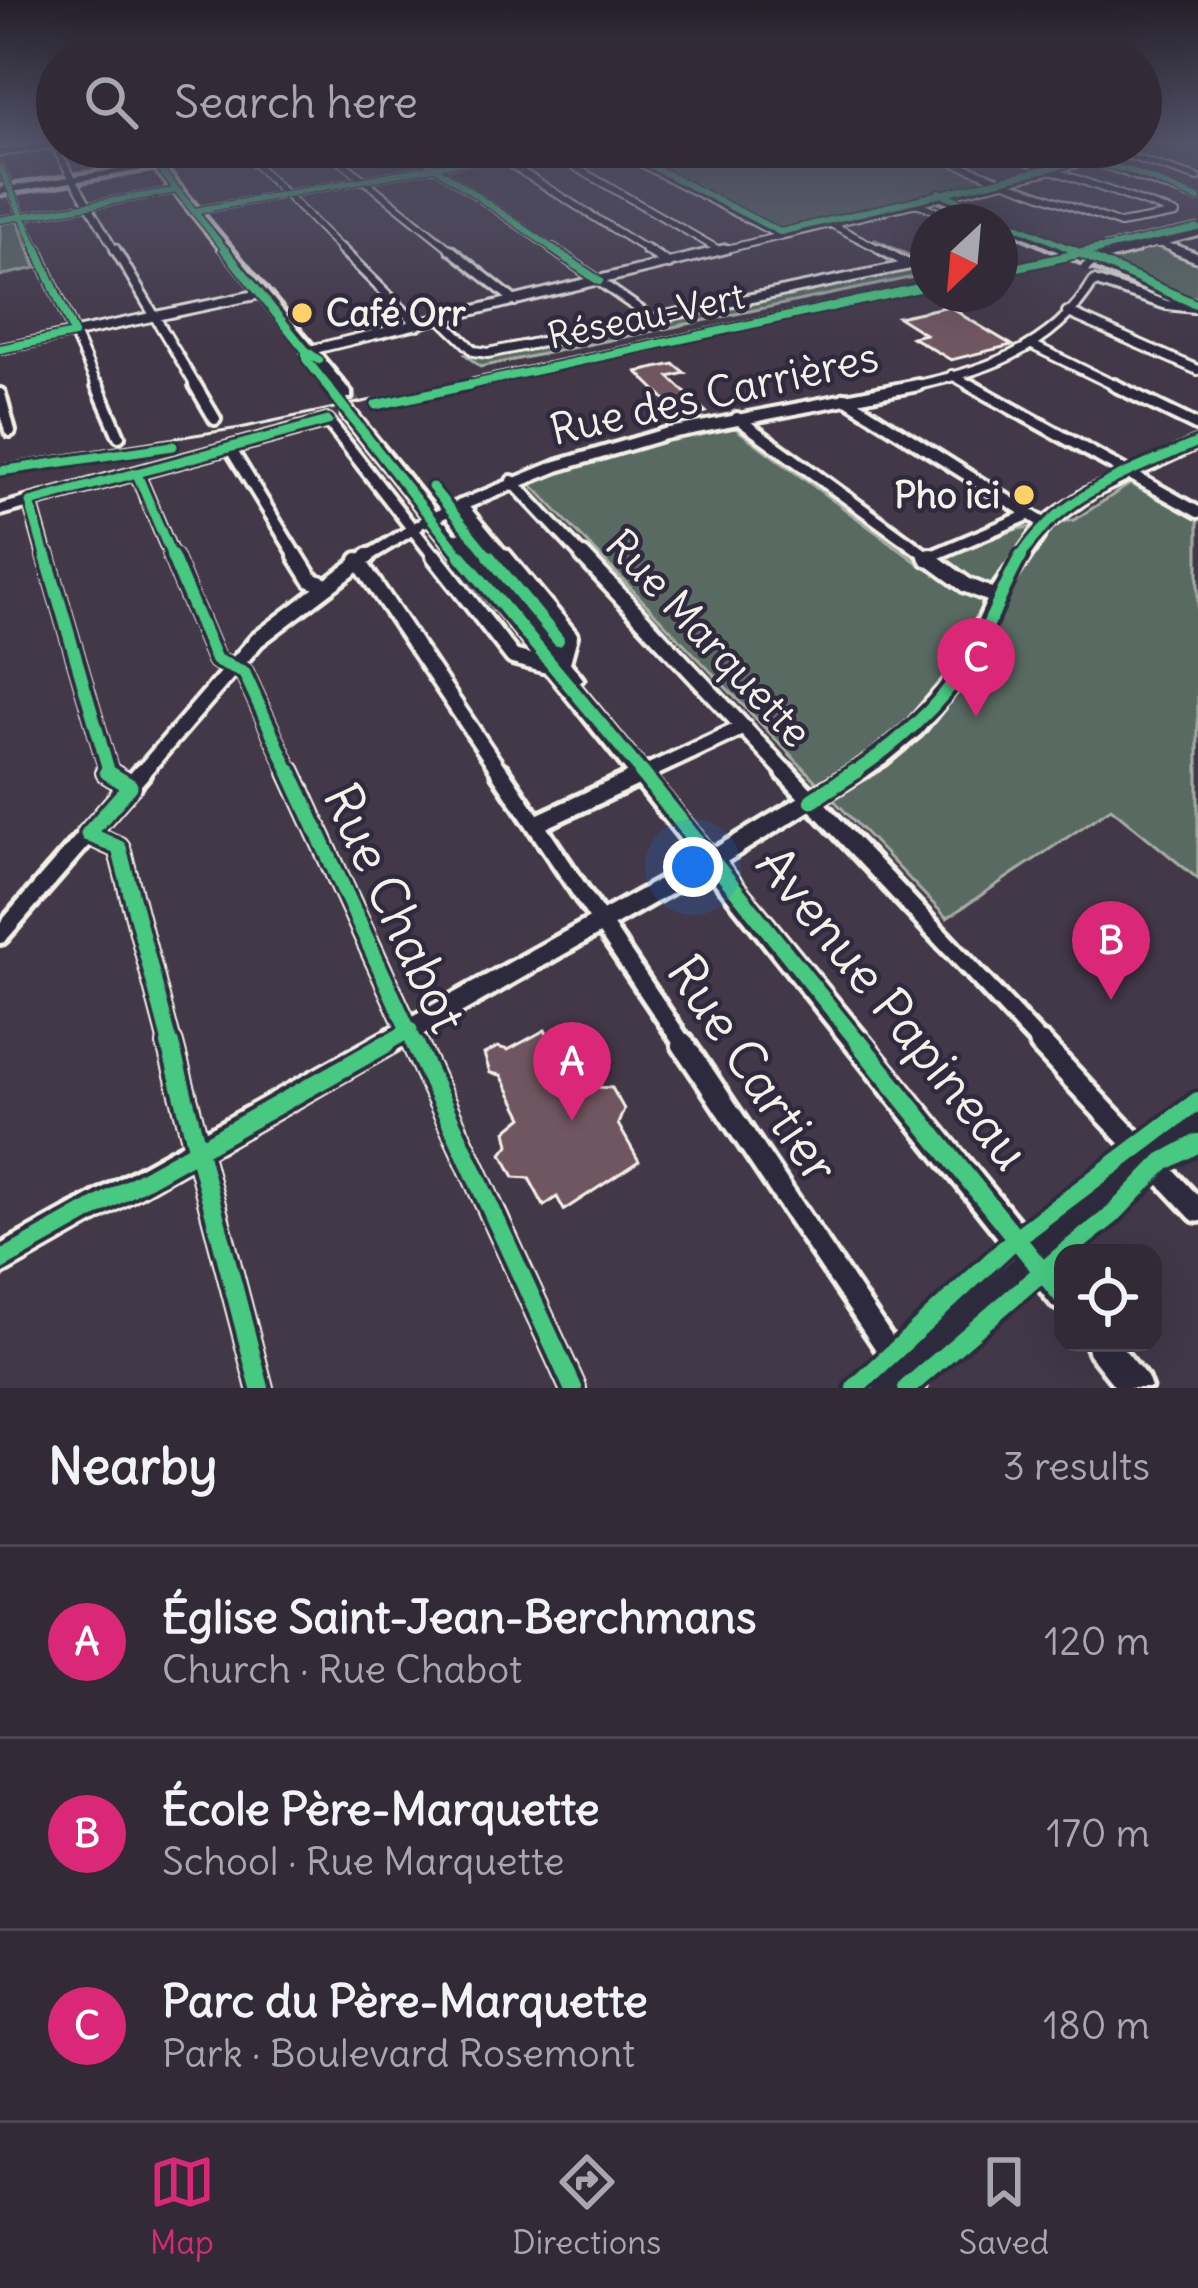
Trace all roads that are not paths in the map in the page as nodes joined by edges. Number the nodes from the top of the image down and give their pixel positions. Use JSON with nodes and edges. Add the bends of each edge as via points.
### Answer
{"nodes":[{"id":1,"x":17,"y":208,"type":"edge"},
{"id":2,"x":78,"y":208,"type":"edge"},
{"id":3,"x":89,"y":208,"type":"edge"},
{"id":4,"x":192,"y":208,"type":"edge"},
{"id":5,"x":211,"y":208,"type":"edge"},
{"id":6,"x":300,"y":208,"type":"edge"},
{"id":7,"x":397,"y":208,"type":"edge"},
{"id":8,"x":495,"y":208,"type":"edge"},
{"id":9,"x":580,"y":208,"type":"edge"},
{"id":10,"x":646,"y":208,"type":"edge"},
{"id":11,"x":726,"y":208,"type":"edge"},
{"id":12,"x":897,"y":208,"type":"edge"},
{"id":13,"x":1077,"y":208,"type":"edge"},
{"id":14,"x":1159,"y":208,"type":"edge"},
{"id":15,"x":194,"y":211,"type":"junction"},
{"id":16,"x":23,"y":217,"type":"junction"},
{"id":17,"x":0,"y":220,"type":"edge"},
{"id":18,"x":830,"y":224,"type":"junction"},
{"id":19,"x":1018,"y":229,"type":"edge"},
{"id":20,"x":1196,"y":234,"type":"edge"},
{"id":21,"x":780,"y":236,"type":"junction"},
{"id":22,"x":1156,"y":242,"type":"junction"},
{"id":23,"x":721,"y":251,"type":"junction"},
{"id":24,"x":1198,"y":258,"type":"edge"},
{"id":25,"x":669,"y":263,"type":"junction"},
{"id":26,"x":1094,"y":280,"type":"junction"},
{"id":27,"x":599,"y":281,"type":"junction"},
{"id":28,"x":260,"y":294,"type":"junction"},
{"id":29,"x":515,"y":301,"type":"junction"},
{"id":30,"x":1196,"y":309,"type":"edge"},
{"id":31,"x":1067,"y":312,"type":"junction"},
{"id":32,"x":154,"y":316,"type":"junction"},
{"id":33,"x":653,"y":319,"type":"junction"},
{"id":34,"x":441,"y":320,"type":"junction"},
{"id":35,"x":418,"y":325,"type":"junction"},
{"id":36,"x":74,"y":334,"type":"junction"},
{"id":37,"x":1034,"y":346,"type":"junction"},
{"id":38,"x":0,"y":349,"type":"edge"},
{"id":39,"x":306,"y":351,"type":"junction"},
{"id":40,"x":1198,"y":370,"type":"edge"},
{"id":41,"x":952,"y":375,"type":"junction"},
{"id":42,"x":0,"y":394,"type":"edge"},
{"id":43,"x":845,"y":398,"type":"junction"},
{"id":44,"x":737,"y":418,"type":"junction"},
{"id":45,"x":215,"y":419,"type":"dead end"},
{"id":46,"x":1198,"y":426,"type":"edge"},
{"id":47,"x":10,"y":431,"type":"dead end"},
{"id":48,"x":119,"y":436,"type":"dead end"},
{"id":49,"x":1198,"y":442,"type":"edge"},
{"id":50,"x":230,"y":448,"type":"junction"},
{"id":51,"x":137,"y":473,"type":"junction"},
{"id":52,"x":1130,"y":473,"type":"junction"},
{"id":53,"x":512,"y":482,"type":"junction"},
{"id":54,"x":29,"y":502,"type":"junction"},
{"id":55,"x":457,"y":507,"type":"junction"},
{"id":56,"x":0,"y":510,"type":"edge"},
{"id":57,"x":1198,"y":512,"type":"edge"},
{"id":58,"x":1026,"y":515,"type":"junction"},
{"id":59,"x":1048,"y":522,"type":"junction"},
{"id":60,"x":419,"y":526,"type":"junction"},
{"id":61,"x":927,"y":558,"type":"junction"},
{"id":62,"x":358,"y":560,"type":"junction"},
{"id":63,"x":324,"y":585,"type":"junction"},
{"id":64,"x":996,"y":596,"type":"junction"},
{"id":65,"x":557,"y":664,"type":"junction"},
{"id":66,"x":232,"y":667,"type":"junction"},
{"id":67,"x":744,"y":727,"type":"junction"},
{"id":68,"x":643,"y":774,"type":"junction"},
{"id":69,"x":130,"y":786,"type":"junction"},
{"id":70,"x":812,"y":800,"type":"junction"},
{"id":71,"x":538,"y":823,"type":"junction"},
{"id":72,"x":88,"y":834,"type":"junction"},
{"id":73,"x":712,"y":860,"type":"junction"},
{"id":74,"x":602,"y":920,"type":"junction"},
{"id":75,"x":0,"y":934,"type":"edge"},
{"id":76,"x":410,"y":1030,"type":"junction"},
{"id":77,"x":1198,"y":1123,"type":"edge"},
{"id":78,"x":196,"y":1148,"type":"junction"},
{"id":79,"x":1149,"y":1159,"type":"junction"},
{"id":80,"x":1198,"y":1211,"type":"edge"},
{"id":81,"x":1030,"y":1256,"type":"junction"},
{"id":82,"x":0,"y":1261,"type":"edge"},
{"id":83,"x":1054,"y":1286,"type":"edge"},
{"id":84,"x":1107,"y":1352,"type":"edge"},
{"id":85,"x":900,"y":1382,"type":"edge"},
{"id":86,"x":260,"y":1388,"type":"edge"},
{"id":87,"x":573,"y":1388,"type":"edge"},
{"id":88,"x":1136,"y":1388,"type":"edge"}],
"edges":[{"from":1,"to":16,"type":"street"},
{"from":2,"to":16,"type":"street"},
{"from":3,"to":32,"type":"street"},
{"from":4,"to":15,"type":"main road","name":"Avenue Papineau"},
{"from":5,"to":15,"type":"street"},
{"from":6,"to":35,"type":"street"},
{"from":7,"to":29,"type":"street"},
{"from":8,"to":27,"type":"street"},
{"from":9,"to":25,"type":"street"},
{"from":10,"to":23,"type":"street"},
{"from":11,"to":21,"type":"street"},
{"from":12,"to":18,"type":"street"},
{"from":13,"to":14,"type":"street","via":[[1124,225],[1176,214]]},
{"from":15,"to":28,"type":"main road","name":"Avenue Papineau"},
{"from":16,"to":17,"type":"street"},
{"from":16,"to":36,"type":"street"},
{"from":18,"to":21,"type":"street"},
{"from":18,"to":33,"type":"street","via":[[910,265]]},
{"from":19,"to":30,"type":"main road"},
{"from":20,"to":22,"type":"street"},
{"from":21,"to":23,"type":"street"},
{"from":22,"to":24,"type":"street"},
{"from":22,"to":26,"type":"street","bridge":true,"via":[[1097,259],[1086,267]]},
{"from":23,"to":25,"type":"street"},
{"from":25,"to":27,"type":"street"},
{"from":26,"to":30,"type":"street"},
{"from":26,"to":31,"type":"street","name":"Rue des Carrières"},
{"from":27,"to":29,"type":"street"},
{"from":27,"to":33,"type":"street"},
{"from":28,"to":32,"type":"street"},
{"from":28,"to":39,"type":"main road","name":"Avenue Papineau"},
{"from":29,"to":34,"type":"street"},
{"from":31,"to":37,"type":"street","name":"Rue des Carrières"},
{"from":31,"to":40,"type":"street"},
{"from":32,"to":36,"type":"street"},
{"from":32,"to":45,"type":"street"},
{"from":33,"to":34,"type":"street","via":[[480,353]]},
{"from":34,"to":35,"type":"street"},
{"from":35,"to":39,"type":"street"},
{"from":36,"to":38,"type":"street"},
{"from":36,"to":48,"type":"street"},
{"from":37,"to":41,"type":"street","name":"Rue des Carrières"},
{"from":37,"to":46,"type":"street"},
{"from":39,"to":65,"type":"main road","name":"Avenue Papineau"},
{"from":41,"to":43,"type":"street","name":"Rue des Carrières"},
{"from":41,"to":52,"type":"street"},
{"from":42,"to":47,"type":"street"},
{"from":43,"to":44,"type":"street","name":"Rue des Carrières"},
{"from":43,"to":58,"type":"street"},
{"from":44,"to":53,"type":"street","name":"Rue des Carrières","via":[[584,454]]},
{"from":44,"to":61,"type":"street"},
{"from":49,"to":52,"type":"main road"},
{"from":50,"to":51,"type":"street"},
{"from":50,"to":60,"type":"street","name":"Avenue Papineau","via":[[328,421]]},
{"from":50,"to":63,"type":"street","via":[[311,580]]},
{"from":51,"to":54,"type":"street"},
{"from":51,"to":66,"type":"street","name":"Rue Chabot","via":[[216,660]]},
{"from":52,"to":57,"type":"street"},
{"from":52,"to":59,"type":"main road"},
{"from":53,"to":55,"type":"street","name":"Rue des Carrières"},
{"from":53,"to":67,"type":"street","name":"Rue Marquette"},
{"from":54,"to":56,"type":"street"},
{"from":54,"to":69,"type":"street","via":[[108,774]]},
{"from":55,"to":60,"type":"street","name":"Rue des Carrières","bridge":true},
{"from":55,"to":65,"type":"street","name":"Avenue Papineau","via":[[570,636]]},
{"from":58,"to":59,"type":"street"},
{"from":58,"to":61,"type":"street"},
{"from":59,"to":64,"type":"main road"},
{"from":60,"to":62,"type":"street","name":"Rue des Carrières"},
{"from":60,"to":65,"type":"street","name":"Avenue Papineau","via":[[513,657]]},
{"from":61,"to":64,"type":"street"},
{"from":62,"to":63,"type":"street","name":"Rue des Carrières"},
{"from":62,"to":71,"type":"street","name":"Rue Cartier"},
{"from":63,"to":66,"type":"street","name":"Rue des Carrières"},
{"from":64,"to":70,"type":"main road","via":[[973,653],[938,704],[878,759]]},
{"from":65,"to":68,"type":"main road","name":"Avenue Papineau"},
{"from":66,"to":69,"type":"street","name":"Rue des Carrières"},
{"from":66,"to":76,"type":"street","name":"Rue Chabot","via":[[244,672]]},
{"from":67,"to":68,"type":"street"},
{"from":67,"to":70,"type":"street","name":"Rue Marquette"},
{"from":68,"to":71,"type":"street"},
{"from":68,"to":73,"type":"main road","name":"Avenue Papineau"},
{"from":69,"to":72,"type":"street","name":"Rue des Carrières"},
{"from":70,"to":73,"type":"main road"},
{"from":70,"to":79,"type":"street","name":"Rue Marquette"},
{"from":71,"to":74,"type":"street","name":"Rue Cartier"},
{"from":72,"to":75,"type":"street","name":"Rue des Carrières"},
{"from":72,"to":78,"type":"street","via":[[119,848]]},
{"from":73,"to":74,"type":"main road"},
{"from":73,"to":81,"type":"main road","name":"Avenue Papineau"},
{"from":74,"to":76,"type":"main road"},
{"from":74,"to":85,"type":"street","name":"Rue Cartier"},
{"from":76,"to":78,"type":"main road"},
{"from":76,"to":87,"type":"street","name":"Rue Chabot"},
{"from":77,"to":79,"type":"street"},
{"from":78,"to":82,"type":"main road"},
{"from":78,"to":86,"type":"street"},
{"from":79,"to":80,"type":"street","name":"Rue Marquette"},
{"from":79,"to":81,"type":"street"},
{"from":81,"to":83,"type":"main road","name":"Avenue Papineau"},
{"from":81,"to":85,"type":"street"},
{"from":84,"to":88,"type":"main road"}]}
